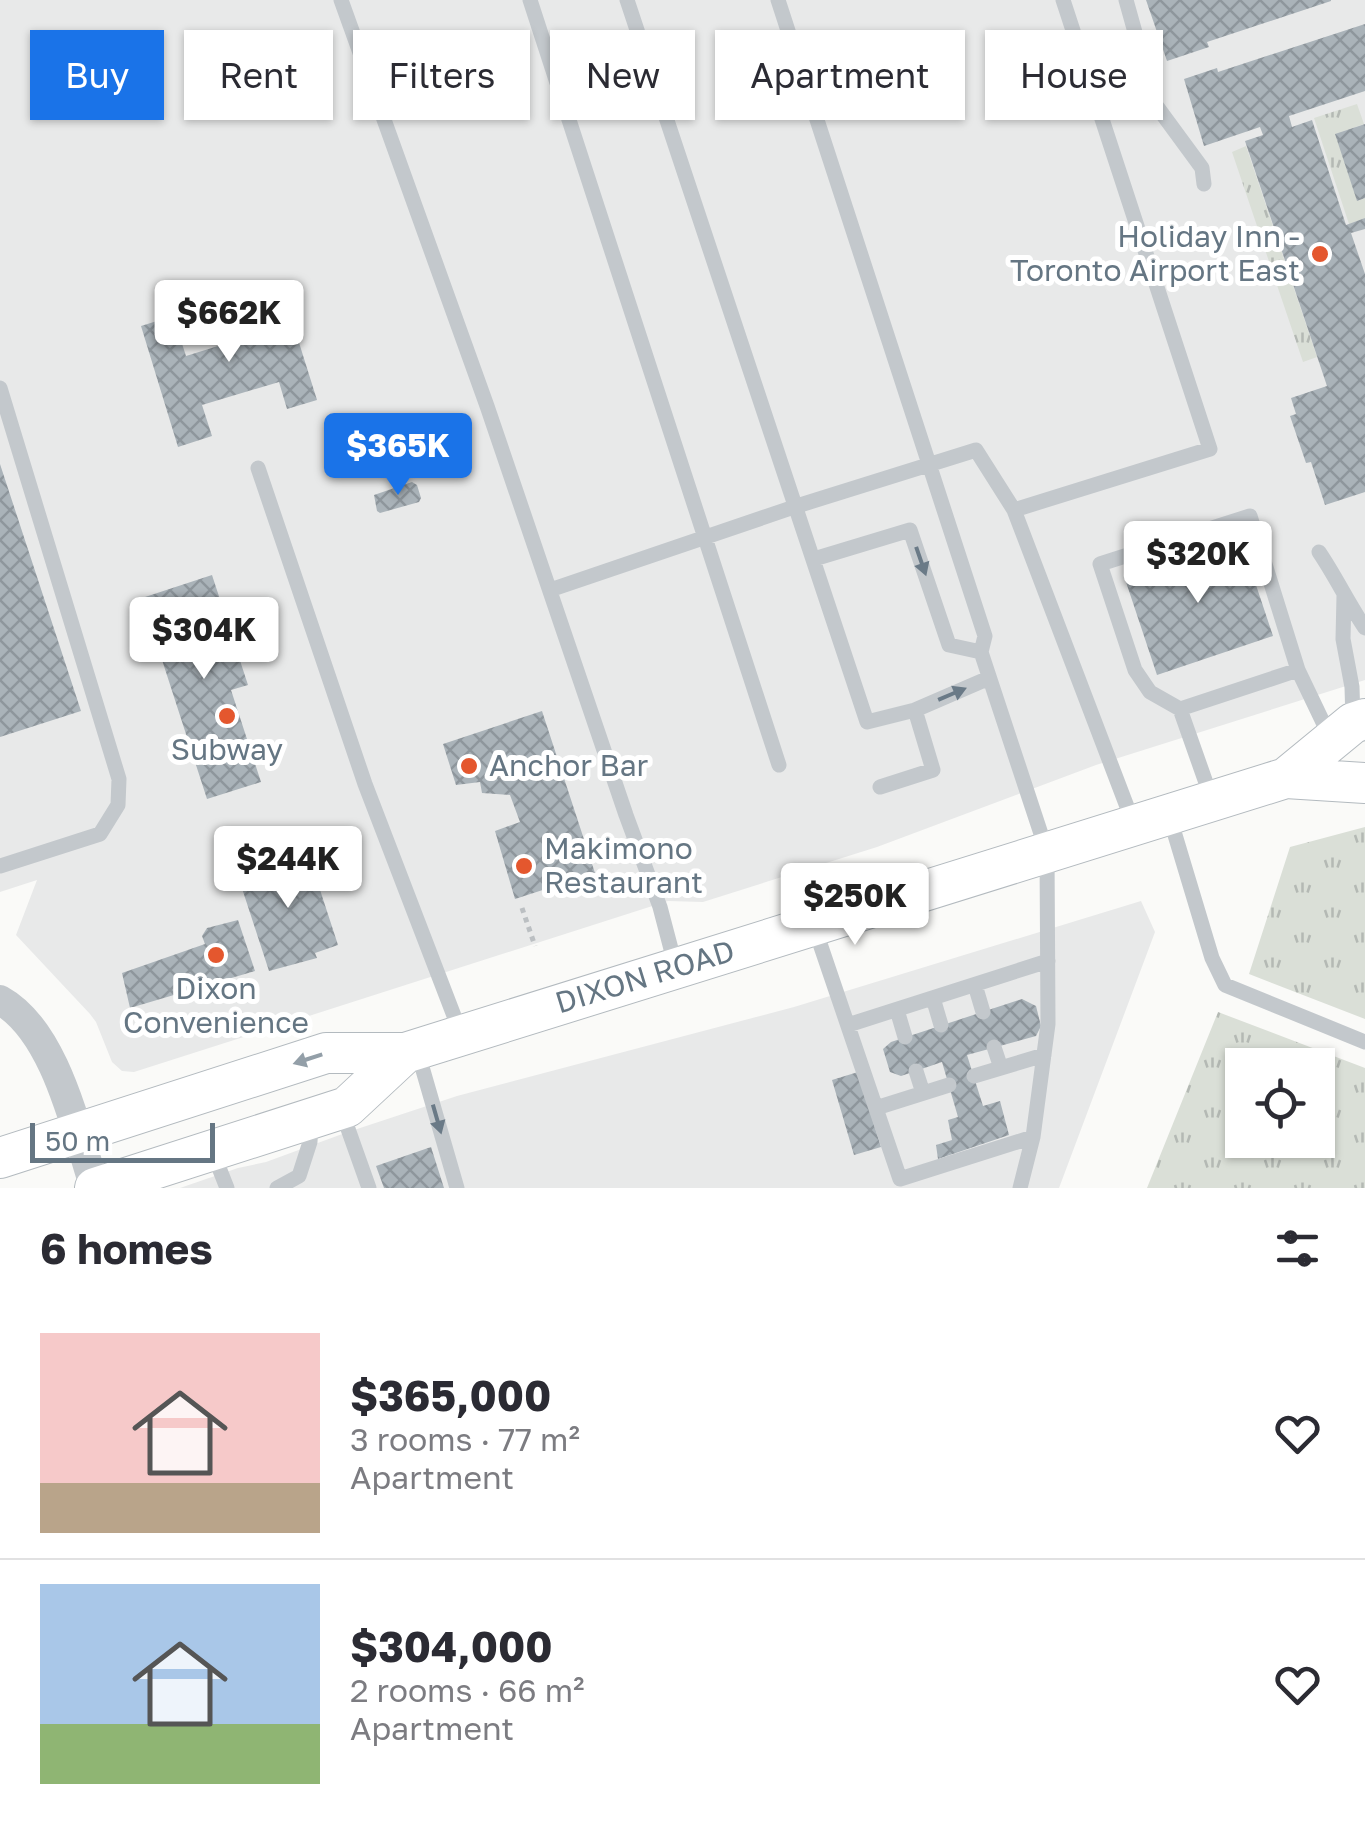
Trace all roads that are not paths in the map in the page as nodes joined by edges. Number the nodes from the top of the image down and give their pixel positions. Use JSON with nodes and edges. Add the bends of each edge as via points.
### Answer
{"nodes":[{"id":1,"x":341,"y":0,"type":"edge"},
{"id":2,"x":530,"y":0,"type":"edge"},
{"id":3,"x":627,"y":0,"type":"edge"},
{"id":4,"x":778,"y":0,"type":"edge"},
{"id":5,"x":1064,"y":0,"type":"edge"},
{"id":6,"x":1126,"y":0,"type":"edge"},
{"id":7,"x":1204,"y":184,"type":"dead end"},
{"id":8,"x":0,"y":388,"type":"edge"},
{"id":9,"x":927,"y":465,"type":"junction"},
{"id":10,"x":258,"y":468,"type":"dead end"},
{"id":11,"x":797,"y":506,"type":"junction"},
{"id":12,"x":1014,"y":510,"type":"junction"},
{"id":13,"x":704,"y":537,"type":"junction"},
{"id":14,"x":1319,"y":552,"type":"dead end"},
{"id":15,"x":814,"y":558,"type":"junction"},
{"id":16,"x":1352,"y":568,"type":"dead end"},
{"id":17,"x":1337,"y":578,"type":"junction"},
{"id":18,"x":550,"y":590,"type":"junction"},
{"id":19,"x":1344,"y":596,"type":"junction"},
{"id":20,"x":1365,"y":628,"type":"edge"},
{"id":21,"x":981,"y":652,"type":"junction"},
{"id":22,"x":1298,"y":670,"type":"junction"},
{"id":23,"x":990,"y":678,"type":"junction"},
{"id":24,"x":1180,"y":709,"type":"junction"},
{"id":25,"x":915,"y":710,"type":"junction"},
{"id":26,"x":1350,"y":727,"type":"edge"},
{"id":27,"x":779,"y":766,"type":"dead end"},
{"id":28,"x":1286,"y":778,"type":"junction"},
{"id":29,"x":1365,"y":784,"type":"edge"},
{"id":30,"x":880,"y":787,"type":"dead end"},
{"id":31,"x":1212,"y":801,"type":"junction"},
{"id":32,"x":1152,"y":820,"type":"junction"},
{"id":33,"x":1047,"y":852,"type":"junction"},
{"id":34,"x":0,"y":866,"type":"edge"},
{"id":35,"x":814,"y":924,"type":"junction"},
{"id":36,"x":1048,"y":961,"type":"junction"},
{"id":37,"x":676,"y":968,"type":"junction"},
{"id":38,"x":974,"y":984,"type":"junction"},
{"id":39,"x":933,"y":998,"type":"junction"},
{"id":40,"x":0,"y":1000,"type":"edge"},
{"id":41,"x":897,"y":1010,"type":"junction"},
{"id":42,"x":984,"y":1012,"type":"dead end"},
{"id":43,"x":848,"y":1025,"type":"junction"},
{"id":44,"x":942,"y":1025,"type":"dead end"},
{"id":45,"x":462,"y":1036,"type":"junction"},
{"id":46,"x":906,"y":1037,"type":"dead end"},
{"id":47,"x":1365,"y":1042,"type":"edge"},
{"id":48,"x":994,"y":1047,"type":"dead end"},
{"id":49,"x":411,"y":1051,"type":"junction"},
{"id":50,"x":1044,"y":1055,"type":"junction"},
{"id":51,"x":1001,"y":1068,"type":"junction"},
{"id":52,"x":916,"y":1071,"type":"dead end"},
{"id":53,"x":974,"y":1076,"type":"dead end"},
{"id":54,"x":949,"y":1085,"type":"dead end"},
{"id":55,"x":923,"y":1093,"type":"junction"},
{"id":56,"x":876,"y":1108,"type":"junction"},
{"id":57,"x":326,"y":1114,"type":"junction"},
{"id":58,"x":76,"y":1133,"type":"junction"},
{"id":59,"x":1032,"y":1137,"type":"junction"},
{"id":60,"x":212,"y":1150,"type":"junction"},
{"id":61,"x":0,"y":1158,"type":"edge"},
{"id":62,"x":894,"y":1184,"type":"edge"},
{"id":63,"x":95,"y":1188,"type":"edge"},
{"id":64,"x":227,"y":1188,"type":"edge"},
{"id":65,"x":276,"y":1188,"type":"edge"},
{"id":66,"x":369,"y":1188,"type":"edge"},
{"id":67,"x":457,"y":1188,"type":"edge"},
{"id":68,"x":1020,"y":1188,"type":"edge"}],
"edges":[{"from":1,"to":18,"type":"lane"},
{"from":2,"to":13,"type":"lane"},
{"from":3,"to":11,"type":"lane"},
{"from":4,"to":9,"type":"lane"},
{"from":5,"to":12,"type":"lane","via":[[1210,450]]},
{"from":6,"to":7,"type":"lane","via":[[1155,104],[1202,168]]},
{"from":8,"to":34,"type":"lane","via":[[120,778],[118,805],[100,834]]},
{"from":9,"to":11,"type":"lane"},
{"from":9,"to":12,"type":"lane","via":[[976,450]]},
{"from":9,"to":21,"type":"lane","via":[[985,636]]},
{"from":10,"to":45,"type":"lane","via":[[365,784]]},
{"from":11,"to":13,"type":"lane"},
{"from":11,"to":15,"type":"lane"},
{"from":12,"to":32,"type":"lane"},
{"from":13,"to":18,"type":"lane"},
{"from":13,"to":27,"type":"lane"},
{"from":14,"to":17,"type":"lane"},
{"from":15,"to":21,"type":"lane","one_way":true,"via":[[910,530],[949,645]]},
{"from":15,"to":25,"type":"lane","via":[[867,722]]},
{"from":16,"to":17,"type":"lane"},
{"from":17,"to":19,"type":"lane"},
{"from":18,"to":37,"type":"lane"},
{"from":19,"to":20,"type":"lane"},
{"from":19,"to":26,"type":"lane"},
{"from":21,"to":23,"type":"lane"},
{"from":22,"to":24,"type":"lane"},
{"from":22,"to":24,"type":"lane","via":[[1250,516],[1100,564],[1135,670],[1150,692]]},
{"from":22,"to":26,"type":"lane"},
{"from":25,"to":23,"type":"lane","one_way":true},
{"from":23,"to":33,"type":"lane"},
{"from":24,"to":31,"type":"lane"},
{"from":25,"to":30,"type":"lane","via":[[932,770]]},
{"from":26,"to":28,"type":"main road","name":"DIXON ROAD"},
{"from":28,"to":29,"type":"main road","name":"DIXON ROAD"},
{"from":28,"to":31,"type":"main road","name":"DIXON ROAD"},
{"from":31,"to":32,"type":"main road","name":"DIXON ROAD"},
{"from":32,"to":33,"type":"main road","name":"DIXON ROAD"},
{"from":32,"to":47,"type":"lane","via":[[1225,985]]},
{"from":33,"to":35,"type":"main road","name":"DIXON ROAD"},
{"from":33,"to":36,"type":"lane"},
{"from":35,"to":37,"type":"main road","name":"DIXON ROAD"},
{"from":35,"to":43,"type":"lane"},
{"from":36,"to":38,"type":"lane"},
{"from":36,"to":50,"type":"lane"},
{"from":37,"to":45,"type":"main road","name":"DIXON ROAD"},
{"from":38,"to":39,"type":"lane"},
{"from":38,"to":42,"type":"lane"},
{"from":39,"to":41,"type":"lane"},
{"from":39,"to":44,"type":"lane"},
{"from":40,"to":58,"type":"street","via":[[40,1043]]},
{"from":41,"to":43,"type":"lane"},
{"from":41,"to":46,"type":"lane"},
{"from":43,"to":56,"type":"lane"},
{"from":45,"to":49,"type":"main road","name":"DIXON ROAD"},
{"from":48,"to":51,"type":"lane"},
{"from":49,"to":57,"type":"main road","name":"DIXON ROAD","via":[[347,1107]]},
{"from":49,"to":58,"type":"main road","name":"DIXON ROAD","one_way":true,"via":[[326,1053]]},
{"from":49,"to":67,"type":"lane","one_way":true},
{"from":50,"to":51,"type":"lane"},
{"from":50,"to":59,"type":"lane"},
{"from":51,"to":53,"type":"lane"},
{"from":52,"to":55,"type":"lane"},
{"from":54,"to":55,"type":"lane"},
{"from":55,"to":56,"type":"lane"},
{"from":56,"to":62,"type":"lane"},
{"from":57,"to":60,"type":"main road","name":"DIXON ROAD"},
{"from":57,"to":65,"type":"lane","via":[[299,1176]]},
{"from":57,"to":66,"type":"lane"},
{"from":58,"to":61,"type":"main road","name":"DIXON ROAD"},
{"from":58,"to":63,"type":"street"},
{"from":59,"to":62,"type":"lane"},
{"from":59,"to":68,"type":"lane"},
{"from":60,"to":63,"type":"main road","name":"DIXON ROAD"},
{"from":60,"to":64,"type":"lane"}]}
